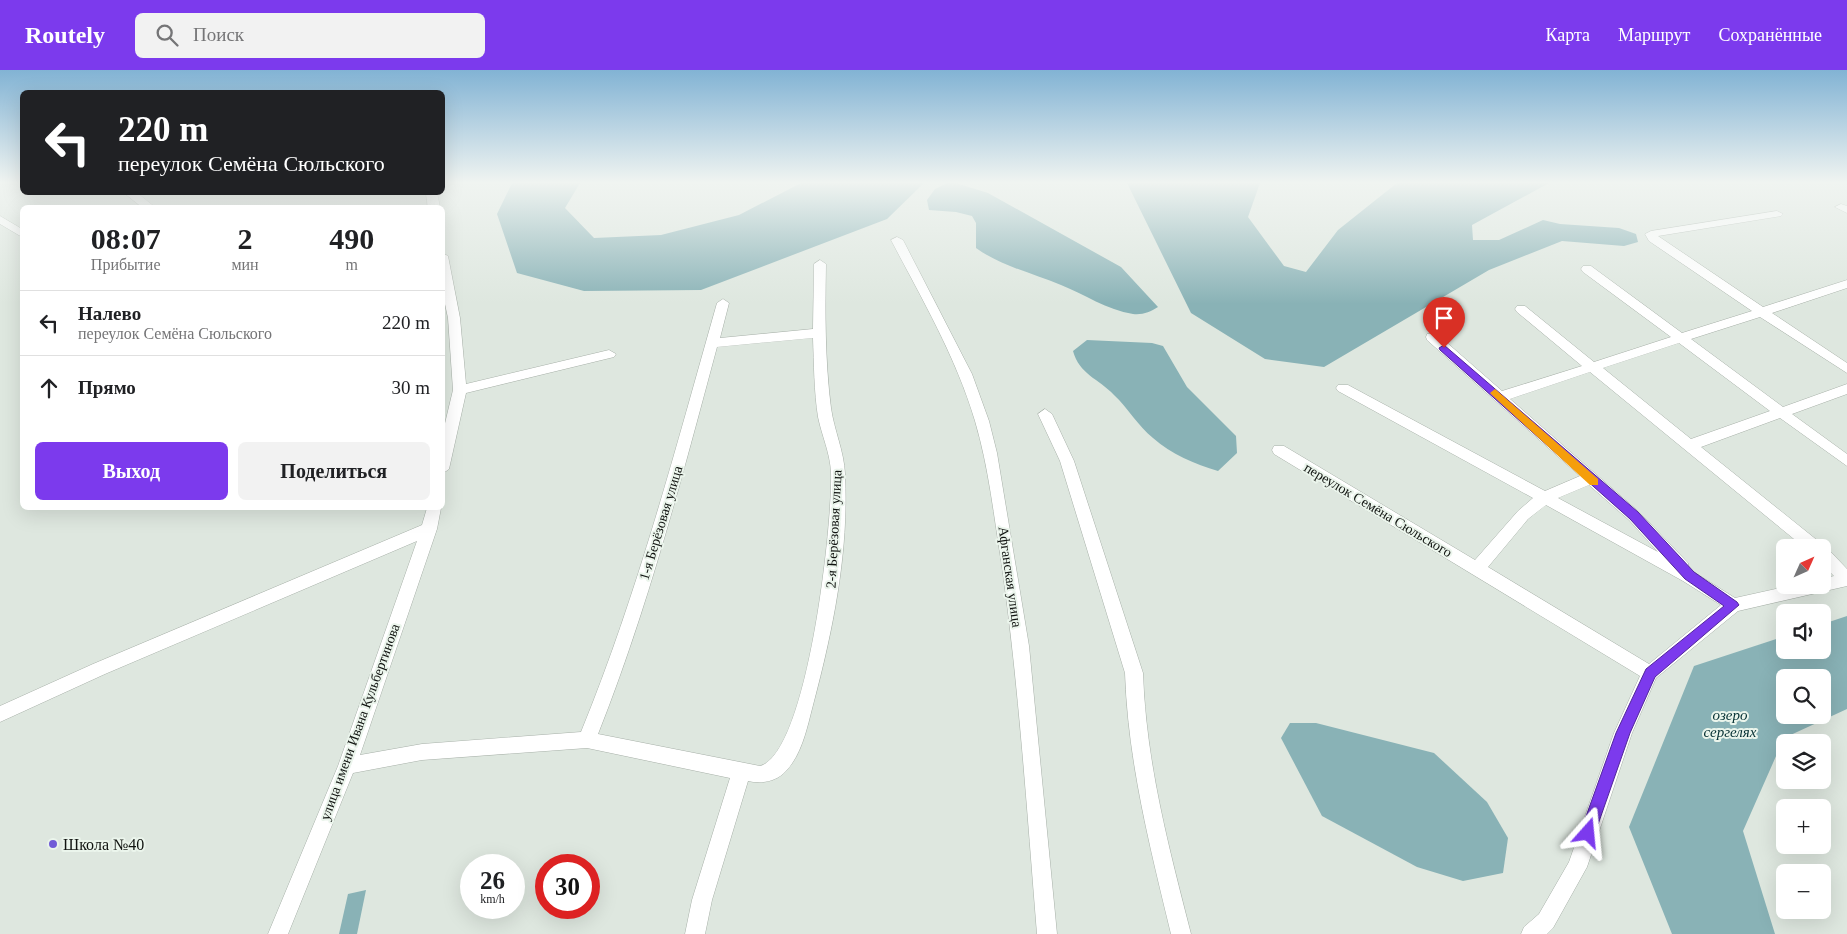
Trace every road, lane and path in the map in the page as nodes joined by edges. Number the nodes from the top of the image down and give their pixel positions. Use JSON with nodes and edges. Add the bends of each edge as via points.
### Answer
{"nodes":[{"id":1,"x":6,"y":223,"type":"edge"},
{"id":2,"x":1713,"y":223,"type":"edge"},
{"id":3,"x":20,"y":233,"type":"edge"},
{"id":4,"x":896,"y":240,"type":"dead end"},
{"id":5,"x":820,"y":264,"type":"dead end"},
{"id":6,"x":1587,"y":269,"type":"dead end"},
{"id":7,"x":445,"y":272,"type":"edge"},
{"id":8,"x":1847,"y":284,"type":"edge"},
{"id":9,"x":723,"y":303,"type":"dead end"},
{"id":10,"x":1521,"y":309,"type":"dead end"},
{"id":11,"x":1762,"y":312,"type":"junction"},
{"id":12,"x":819,"y":334,"type":"junction"},
{"id":13,"x":1432,"y":337,"type":"dead end"},
{"id":14,"x":1682,"y":340,"type":"junction"},
{"id":15,"x":714,"y":343,"type":"junction"},
{"id":16,"x":609,"y":354,"type":"dead end"},
{"id":17,"x":1593,"y":367,"type":"junction"},
{"id":18,"x":1847,"y":369,"type":"edge"},
{"id":19,"x":1343,"y":388,"type":"dead end"},
{"id":20,"x":1847,"y":389,"type":"edge"},
{"id":21,"x":460,"y":390,"type":"junction"},
{"id":22,"x":1500,"y":397,"type":"junction"},
{"id":23,"x":1780,"y":413,"type":"junction"},
{"id":24,"x":1045,"y":414,"type":"dead end"},
{"id":25,"x":1690,"y":445,"type":"junction"},
{"id":26,"x":1279,"y":450,"type":"dead end"},
{"id":27,"x":445,"y":456,"type":"edge"},
{"id":28,"x":1847,"y":461,"type":"edge"},
{"id":29,"x":1590,"y":478,"type":"junction"},
{"id":30,"x":1544,"y":498,"type":"junction"},
{"id":31,"x":434,"y":510,"type":"edge"},
{"id":32,"x":429,"y":529,"type":"junction"},
{"id":33,"x":1805,"y":539,"type":"edge"},
{"id":34,"x":1831,"y":562,"type":"edge"},
{"id":35,"x":1477,"y":569,"type":"junction"},
{"id":36,"x":1689,"y":576,"type":"junction"},
{"id":37,"x":1847,"y":579,"type":"edge"},
{"id":38,"x":1733,"y":605,"type":"junction"},
{"id":39,"x":1650,"y":673,"type":"junction"},
{"id":40,"x":0,"y":714,"type":"edge"},
{"id":41,"x":587,"y":740,"type":"junction"},
{"id":42,"x":347,"y":766,"type":"junction"},
{"id":43,"x":740,"y":773,"type":"junction"},
{"id":44,"x":278,"y":934,"type":"edge"},
{"id":45,"x":695,"y":934,"type":"edge"},
{"id":46,"x":1047,"y":934,"type":"edge"},
{"id":47,"x":1181,"y":934,"type":"edge"},
{"id":48,"x":1531,"y":934,"type":"edge"}],
"edges":[{"from":1,"to":3,"type":"street"},
{"from":2,"to":11,"type":"street","via":[[1651,234],[1653,239]]},
{"from":4,"to":46,"type":"street","name":"Афганская улица","via":[[960,364],[992,458],[1029,717]]},
{"from":5,"to":12,"type":"street","name":"2-я Берёзовая улица"},
{"from":6,"to":14,"type":"street"},
{"from":7,"to":21,"type":"street","via":[[454,318]]},
{"from":8,"to":11,"type":"street"},
{"from":9,"to":15,"type":"street","name":"1-я Берёзовая улица"},
{"from":10,"to":17,"type":"street"},
{"from":11,"to":14,"type":"street"},
{"from":11,"to":18,"type":"street"},
{"from":12,"to":15,"type":"street"},
{"from":12,"to":43,"type":"street","name":"2-я Берёзовая улица","via":[[824,410],[836,452],[838,475],[829,603],[814,674],[795,738],[780,765],[771,772],[760,775]]},
{"from":13,"to":22,"type":"street"},
{"from":14,"to":17,"type":"street"},
{"from":14,"to":23,"type":"street"},
{"from":15,"to":41,"type":"street","name":"1-я Берёзовая улица","via":[[666,510],[613,675]]},
{"from":16,"to":21,"type":"street"},
{"from":17,"to":22,"type":"street"},
{"from":17,"to":25,"type":"street"},
{"from":19,"to":30,"type":"street"},
{"from":20,"to":23,"type":"street"},
{"from":21,"to":27,"type":"street"},
{"from":22,"to":29,"type":"street"},
{"from":23,"to":25,"type":"street"},
{"from":23,"to":28,"type":"street"},
{"from":24,"to":47,"type":"street","via":[[1067,461],[1134,673],[1134,708],[1141,769]]},
{"from":25,"to":33,"type":"street"},
{"from":26,"to":35,"type":"street","name":"переулок Семёна Сюльского"},
{"from":29,"to":30,"type":"street"},
{"from":29,"to":36,"type":"street","via":[[1634,516]]},
{"from":30,"to":35,"type":"street","via":[[1523,515]]},
{"from":30,"to":36,"type":"street"},
{"from":31,"to":32,"type":"street","name":"улица имени Ивана Кульбертинова"},
{"from":32,"to":40,"type":"street"},
{"from":32,"to":42,"type":"street","name":"улица имени Ивана Кульбертинова"},
{"from":34,"to":37,"type":"street"},
{"from":35,"to":39,"type":"street","name":"переулок Семёна Сюльского"},
{"from":36,"to":38,"type":"street"},
{"from":37,"to":38,"type":"street"},
{"from":38,"to":39,"type":"street"},
{"from":39,"to":48,"type":"street","via":[[1623,733],[1577,866],[1546,922]]},
{"from":41,"to":42,"type":"street","via":[[422,752]]},
{"from":41,"to":43,"type":"street"},
{"from":42,"to":44,"type":"street","name":"улица имени Ивана Кульбертинова"},
{"from":43,"to":45,"type":"street"}]}
